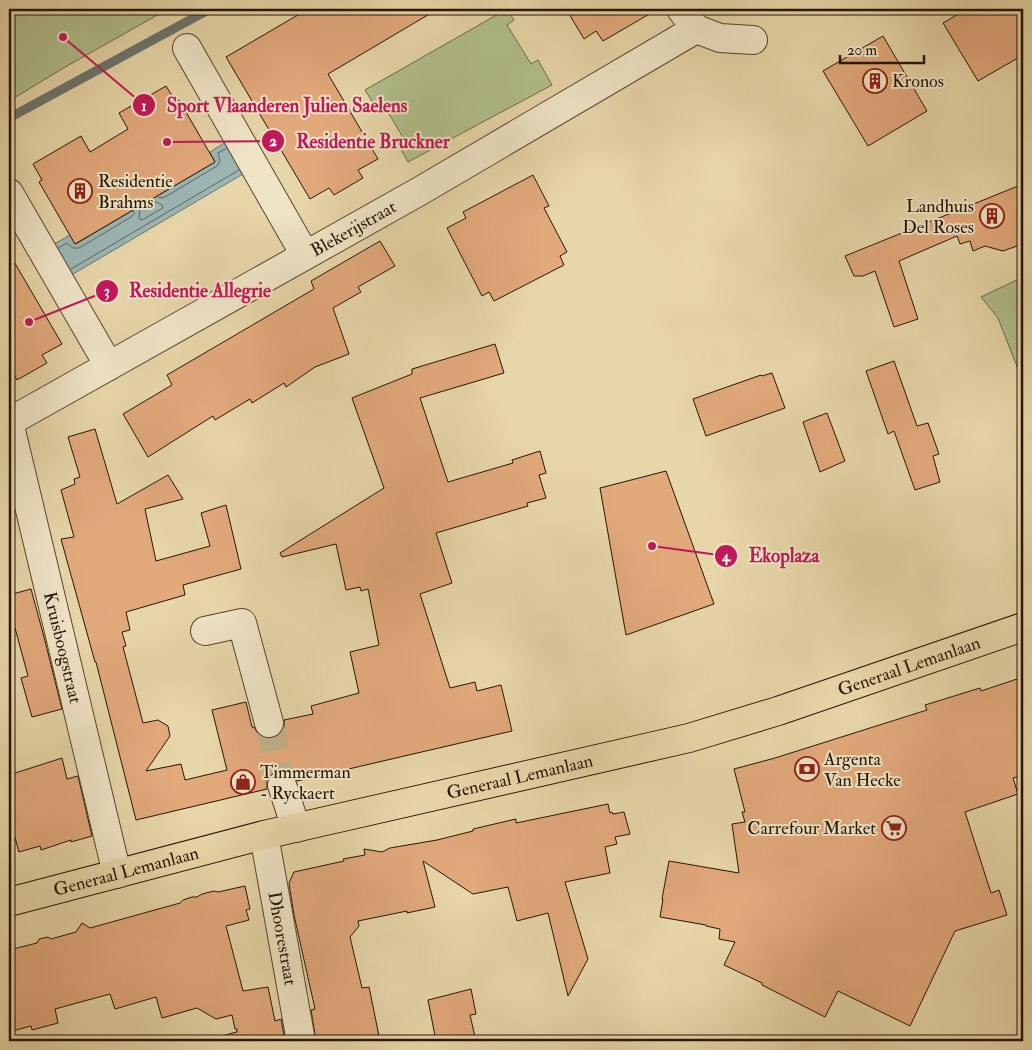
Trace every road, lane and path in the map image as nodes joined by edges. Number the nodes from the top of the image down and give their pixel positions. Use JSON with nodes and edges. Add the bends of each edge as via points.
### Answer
{"nodes":[{"id":1,"x":689,"y":19,"type":"edge"},
{"id":2,"x":753,"y":40,"type":"dead end"},
{"id":3,"x":187,"y":48,"type":"dead end"},
{"id":4,"x":9,"y":193,"type":"edge"},
{"id":5,"x":305,"y":255,"type":"junction"},
{"id":6,"x":109,"y":366,"type":"junction"},
{"id":7,"x":9,"y":422,"type":"edge"},
{"id":8,"x":1023,"y":627,"type":"edge"},
{"id":9,"x":205,"y":631,"type":"dead end"},
{"id":10,"x":270,"y":723,"type":"tunnel mouth"},
{"id":11,"x":282,"y":785,"type":"tunnel mouth"},
{"id":12,"x":296,"y":828,"type":"junction"},
{"id":13,"x":264,"y":835,"type":"junction"},
{"id":14,"x":117,"y":874,"type":"junction"},
{"id":15,"x":9,"y":902,"type":"edge"},
{"id":16,"x":301,"y":1041,"type":"edge"}],
"edges":[{"from":1,"to":2,"type":"street","via":[[720,38]]},
{"from":1,"to":5,"type":"street","name":"Blekerijstraat","via":[[420,191]]},
{"from":3,"to":5,"type":"street"},
{"from":4,"to":6,"type":"street"},
{"from":5,"to":6,"type":"street","name":"Blekerijstraat"},
{"from":6,"to":7,"type":"street","name":"Blekerijstraat"},
{"from":7,"to":14,"type":"street","name":"Kruisboogstraat"},
{"from":8,"to":12,"type":"main road","name":"Generaal Lemanlaan","via":[[689,738]]},
{"from":9,"to":10,"type":"street","via":[[242,623]]},
{"from":11,"to":12,"type":"street"},
{"from":12,"to":13,"type":"main road","name":"Generaal Lemanlaan"},
{"from":13,"to":14,"type":"main road","name":"Generaal Lemanlaan"},
{"from":13,"to":16,"type":"street","name":"Dhoorestraat"},
{"from":14,"to":15,"type":"main road","name":"Generaal Lemanlaan"}]}
